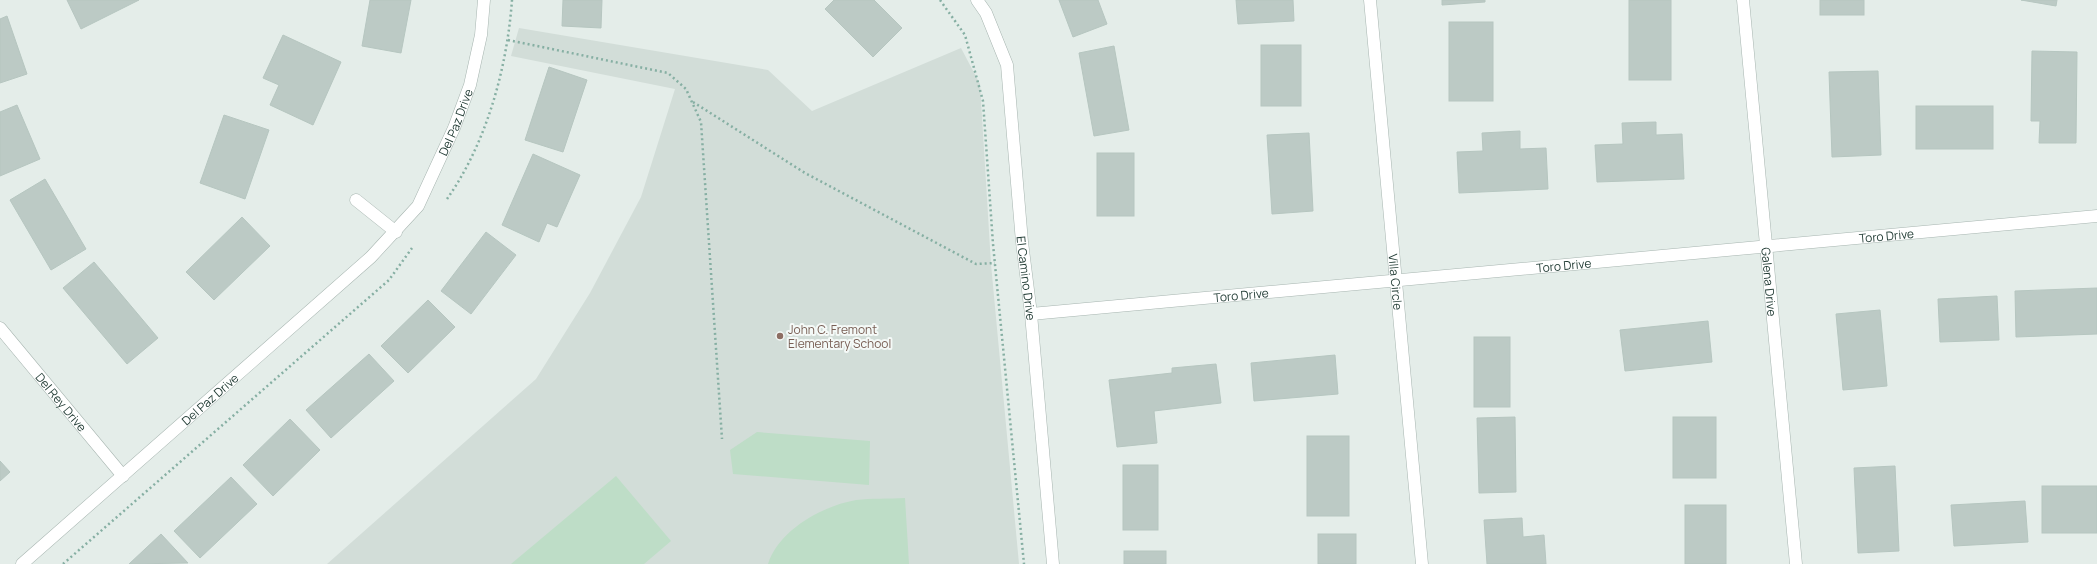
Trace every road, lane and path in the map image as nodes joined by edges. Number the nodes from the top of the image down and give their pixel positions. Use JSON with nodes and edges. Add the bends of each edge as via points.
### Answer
{"nodes":[{"id":1,"x":484,"y":0,"type":"edge"},
{"id":2,"x":940,"y":0,"type":"edge"},
{"id":3,"x":977,"y":0,"type":"edge"},
{"id":4,"x":1370,"y":0,"type":"edge"},
{"id":5,"x":1743,"y":0,"type":"edge"},
{"id":6,"x":508,"y":40,"type":"dead end"},
{"id":7,"x":692,"y":102,"type":"junction"},
{"id":8,"x":459,"y":182,"type":"dead end"},
{"id":9,"x":356,"y":200,"type":"dead end"},
{"id":10,"x":446,"y":200,"type":"dead end"},
{"id":11,"x":2097,"y":216,"type":"edge"},
{"id":12,"x":396,"y":232,"type":"junction"},
{"id":13,"x":415,"y":244,"type":"dead end"},
{"id":14,"x":1766,"y":246,"type":"junction"},
{"id":15,"x":995,"y":263,"type":"junction"},
{"id":16,"x":1395,"y":281,"type":"junction"},
{"id":17,"x":1031,"y":314,"type":"junction"},
{"id":18,"x":0,"y":328,"type":"edge"},
{"id":19,"x":722,"y":439,"type":"dead end"},
{"id":20,"x":124,"y":476,"type":"junction"},
{"id":21,"x":22,"y":564,"type":"edge"},
{"id":22,"x":63,"y":564,"type":"edge"},
{"id":23,"x":1024,"y":564,"type":"edge"},
{"id":24,"x":1053,"y":564,"type":"edge"},
{"id":25,"x":1422,"y":564,"type":"edge"},
{"id":26,"x":1796,"y":564,"type":"edge"}],
"edges":[{"from":1,"to":12,"type":"street","name":"Del Paz Drive","via":[[481,35],[470,85],[454,128],[418,206]]},
{"from":2,"to":15,"type":"path","via":[[965,35],[983,101]]},
{"from":3,"to":17,"type":"street","name":"El Camino Drive","via":[[986,13],[1007,65],[1022,242]]},
{"from":4,"to":16,"type":"street","name":"Villa Circle"},
{"from":5,"to":14,"type":"street","name":"Galena Drive"},
{"from":6,"to":7,"type":"path","via":[[668,73],[686,88]]},
{"from":7,"to":15,"type":"path","via":[[805,173],[976,264]]},
{"from":7,"to":19,"type":"path","via":[[701,122]]},
{"from":8,"to":10,"type":"path"},
{"from":9,"to":12,"type":"street"},
{"from":11,"to":14,"type":"street","name":"Toro Drive"},
{"from":12,"to":20,"type":"street","name":"Del Paz Drive"},
{"from":13,"to":22,"type":"path","via":[[389,280]]},
{"from":14,"to":16,"type":"street","name":"Toro Drive"},
{"from":14,"to":26,"type":"street","name":"Galena Drive"},
{"from":15,"to":23,"type":"path"},
{"from":16,"to":17,"type":"street","name":"Toro Drive"},
{"from":16,"to":25,"type":"street","name":"Villa Circle"},
{"from":17,"to":24,"type":"street","name":"El Camino Drive"},
{"from":18,"to":20,"type":"street","name":"Del Rey Drive"},
{"from":20,"to":21,"type":"street","name":"Del Paz Drive"}]}
